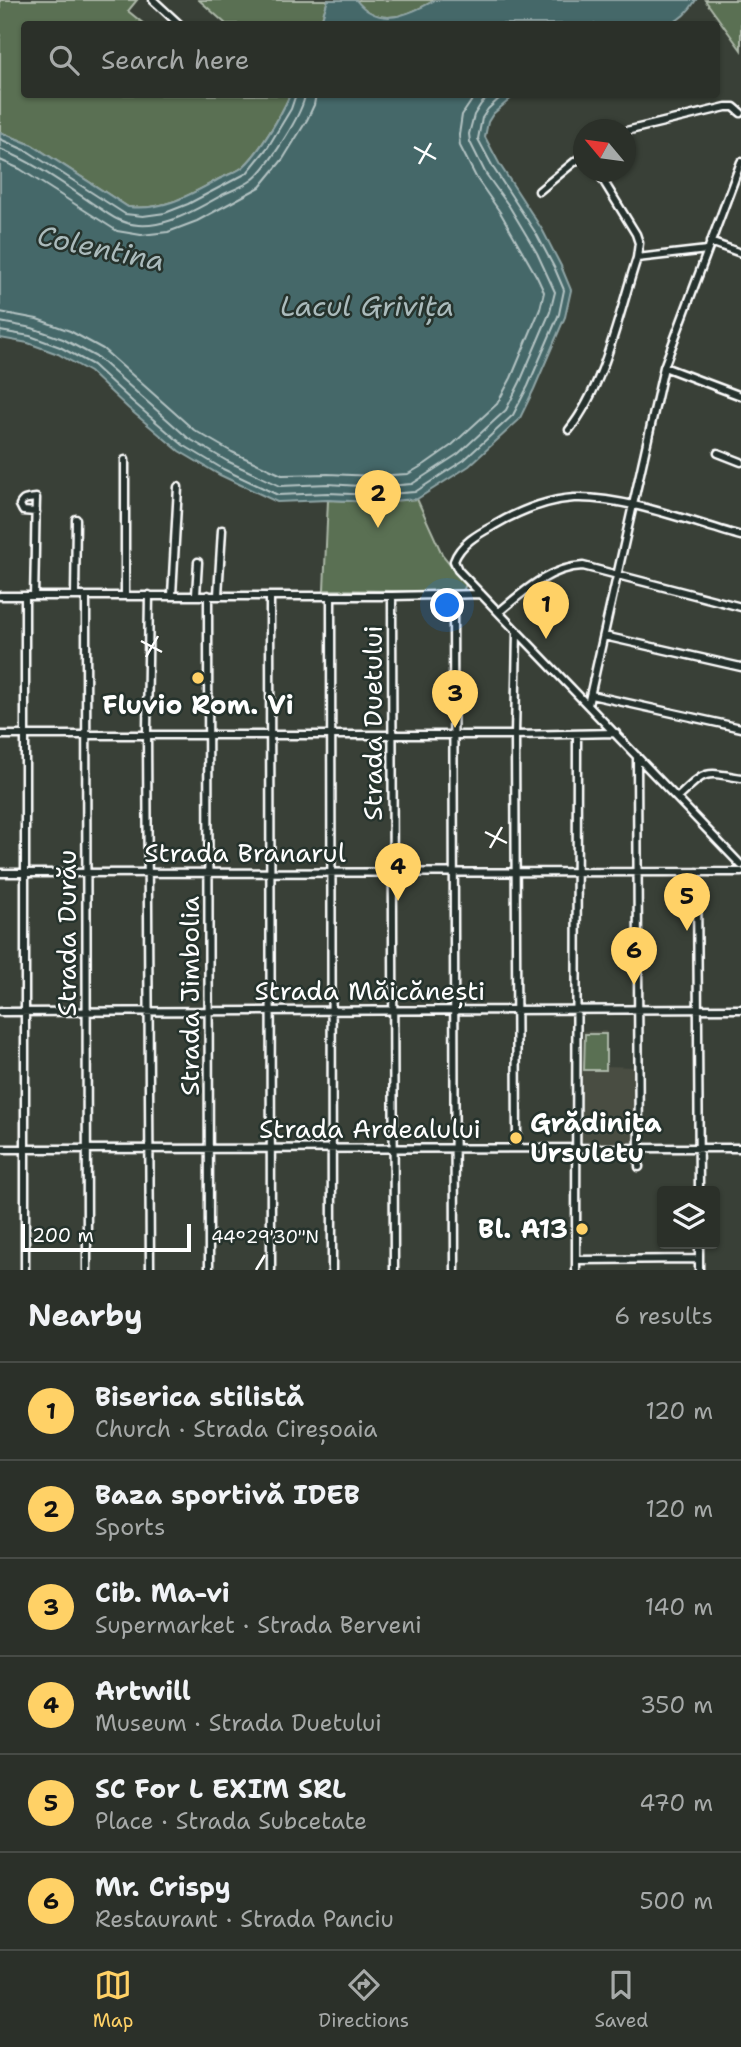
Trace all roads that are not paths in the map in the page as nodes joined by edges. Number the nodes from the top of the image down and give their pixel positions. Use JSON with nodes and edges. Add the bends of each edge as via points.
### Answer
{"nodes":[{"id":1,"x":153,"y":0,"type":"edge"},
{"id":2,"x":176,"y":21,"type":"edge"},
{"id":3,"x":741,"y":113,"type":"edge"},
{"id":4,"x":636,"y":128,"type":"edge"},
{"id":5,"x":573,"y":162,"type":"edge"},
{"id":6,"x":741,"y":162,"type":"edge"},
{"id":7,"x":604,"y":182,"type":"edge"},
{"id":8,"x":539,"y":191,"type":"dead end"},
{"id":9,"x":710,"y":242,"type":"junction"},
{"id":10,"x":707,"y":250,"type":"junction"},
{"id":11,"x":741,"y":253,"type":"edge"},
{"id":12,"x":637,"y":258,"type":"junction"},
{"id":13,"x":664,"y":368,"type":"junction"},
{"id":14,"x":741,"y":396,"type":"edge"},
{"id":15,"x":569,"y":430,"type":"dead end"},
{"id":16,"x":718,"y":453,"type":"dead end"},
{"id":17,"x":125,"y":460,"type":"dead end"},
{"id":18,"x":741,"y":462,"type":"edge"},
{"id":19,"x":178,"y":487,"type":"dead end"},
{"id":20,"x":633,"y":505,"type":"junction"},
{"id":21,"x":36,"y":512,"type":"dead end"},
{"id":22,"x":76,"y":519,"type":"dead end"},
{"id":23,"x":222,"y":530,"type":"dead end"},
{"id":24,"x":741,"y":536,"type":"edge"},
{"id":25,"x":198,"y":562,"type":"dead end"},
{"id":26,"x":618,"y":574,"type":"junction"},
{"id":27,"x":125,"y":593,"type":"junction"},
{"id":28,"x":481,"y":594,"type":"junction"},
{"id":29,"x":149,"y":595,"type":"junction"},
{"id":30,"x":172,"y":595,"type":"junction"},
{"id":31,"x":196,"y":595,"type":"junction"},
{"id":32,"x":208,"y":595,"type":"junction"},
{"id":33,"x":218,"y":595,"type":"junction"},
{"id":34,"x":0,"y":596,"type":"edge"},
{"id":35,"x":25,"y":596,"type":"junction"},
{"id":36,"x":34,"y":596,"type":"junction"},
{"id":37,"x":75,"y":596,"type":"junction"},
{"id":38,"x":86,"y":596,"type":"junction"},
{"id":39,"x":270,"y":596,"type":"junction"},
{"id":40,"x":331,"y":596,"type":"junction"},
{"id":41,"x":392,"y":596,"type":"junction"},
{"id":42,"x":453,"y":596,"type":"junction"},
{"id":43,"x":741,"y":607,"type":"edge"},
{"id":44,"x":499,"y":612,"type":"junction"},
{"id":45,"x":517,"y":631,"type":"junction"},
{"id":46,"x":604,"y":636,"type":"junction"},
{"id":47,"x":741,"y":667,"type":"edge"},
{"id":48,"x":591,"y":695,"type":"junction"},
{"id":49,"x":588,"y":705,"type":"junction"},
{"id":50,"x":741,"y":728,"type":"edge"},
{"id":51,"x":616,"y":733,"type":"junction"},
{"id":52,"x":0,"y":734,"type":"edge"},
{"id":53,"x":25,"y":734,"type":"junction"},
{"id":54,"x":577,"y":734,"type":"junction"},
{"id":55,"x":270,"y":735,"type":"junction"},
{"id":56,"x":331,"y":735,"type":"junction"},
{"id":57,"x":392,"y":735,"type":"junction"},
{"id":58,"x":454,"y":735,"type":"junction"},
{"id":59,"x":515,"y":735,"type":"junction"},
{"id":60,"x":86,"y":736,"type":"junction"},
{"id":61,"x":147,"y":736,"type":"junction"},
{"id":62,"x":208,"y":736,"type":"junction"},
{"id":63,"x":637,"y":756,"type":"junction"},
{"id":64,"x":741,"y":778,"type":"edge"},
{"id":65,"x":677,"y":798,"type":"junction"},
{"id":66,"x":741,"y":865,"type":"edge"},
{"id":67,"x":86,"y":872,"type":"junction"},
{"id":68,"x":148,"y":872,"type":"junction"},
{"id":69,"x":209,"y":872,"type":"junction"},
{"id":70,"x":697,"y":872,"type":"junction"},
{"id":71,"x":741,"y":872,"type":"edge"},
{"id":72,"x":0,"y":873,"type":"edge"},
{"id":73,"x":26,"y":873,"type":"junction"},
{"id":74,"x":270,"y":873,"type":"junction"},
{"id":75,"x":332,"y":873,"type":"junction"},
{"id":76,"x":394,"y":873,"type":"junction"},
{"id":77,"x":454,"y":873,"type":"junction"},
{"id":78,"x":515,"y":873,"type":"junction"},
{"id":79,"x":576,"y":873,"type":"junction"},
{"id":80,"x":638,"y":873,"type":"junction"},
{"id":81,"x":698,"y":1009,"type":"junction"},
{"id":82,"x":741,"y":1009,"type":"edge"},
{"id":83,"x":454,"y":1010,"type":"junction"},
{"id":84,"x":515,"y":1010,"type":"junction"},
{"id":85,"x":576,"y":1010,"type":"junction"},
{"id":86,"x":638,"y":1010,"type":"junction"},
{"id":87,"x":209,"y":1011,"type":"junction"},
{"id":88,"x":270,"y":1011,"type":"junction"},
{"id":89,"x":332,"y":1011,"type":"junction"},
{"id":90,"x":394,"y":1011,"type":"junction"},
{"id":91,"x":0,"y":1012,"type":"edge"},
{"id":92,"x":25,"y":1012,"type":"junction"},
{"id":93,"x":86,"y":1012,"type":"junction"},
{"id":94,"x":148,"y":1012,"type":"junction"},
{"id":95,"x":517,"y":1147,"type":"junction"},
{"id":96,"x":577,"y":1147,"type":"junction"},
{"id":97,"x":25,"y":1148,"type":"junction"},
{"id":98,"x":87,"y":1148,"type":"junction"},
{"id":99,"x":209,"y":1148,"type":"junction"},
{"id":100,"x":270,"y":1148,"type":"junction"},
{"id":101,"x":331,"y":1148,"type":"junction"},
{"id":102,"x":393,"y":1148,"type":"junction"},
{"id":103,"x":455,"y":1148,"type":"junction"},
{"id":104,"x":639,"y":1148,"type":"junction"},
{"id":105,"x":699,"y":1148,"type":"junction"},
{"id":106,"x":741,"y":1148,"type":"edge"},
{"id":107,"x":0,"y":1149,"type":"edge"},
{"id":108,"x":148,"y":1149,"type":"junction"},
{"id":109,"x":639,"y":1167,"type":"dead end"},
{"id":110,"x":699,"y":1186,"type":"edge"},
{"id":111,"x":699,"y":1249,"type":"edge"},
{"id":112,"x":698,"y":1259,"type":"junction"},
{"id":113,"x":576,"y":1260,"type":"junction"},
{"id":114,"x":25,"y":1270,"type":"edge"},
{"id":115,"x":87,"y":1270,"type":"edge"},
{"id":116,"x":150,"y":1270,"type":"edge"},
{"id":117,"x":209,"y":1270,"type":"edge"},
{"id":118,"x":271,"y":1270,"type":"edge"},
{"id":119,"x":332,"y":1270,"type":"edge"},
{"id":120,"x":394,"y":1270,"type":"edge"},
{"id":121,"x":456,"y":1270,"type":"edge"},
{"id":122,"x":576,"y":1270,"type":"edge"},
{"id":123,"x":699,"y":1270,"type":"edge"}],
"edges":[{"from":1,"to":2,"type":"street"},
{"from":3,"to":4,"type":"street","via":[[726,107]]},
{"from":5,"to":8,"type":"street"},
{"from":6,"to":9,"type":"street"},
{"from":7,"to":12,"type":"street","via":[[636,234]]},
{"from":9,"to":10,"type":"street"},
{"from":9,"to":11,"type":"street"},
{"from":10,"to":12,"type":"street"},
{"from":10,"to":13,"type":"street"},
{"from":12,"to":15,"type":"street","via":[[599,374]]},
{"from":13,"to":14,"type":"street"},
{"from":13,"to":20,"type":"street"},
{"from":16,"to":18,"type":"street"},
{"from":17,"to":27,"type":"street"},
{"from":19,"to":30,"type":"street"},
{"from":20,"to":24,"type":"street"},
{"from":20,"to":26,"type":"street"},
{"from":20,"to":28,"type":"street","via":[[588,498],[556,500],[497,524],[454,558]]},
{"from":21,"to":36,"type":"street"},
{"from":22,"to":37,"type":"street"},
{"from":23,"to":33,"type":"street"},
{"from":25,"to":31,"type":"street"},
{"from":26,"to":43,"type":"street"},
{"from":26,"to":44,"type":"street","via":[[583,566],[568,568],[538,581]]},
{"from":26,"to":46,"type":"street"},
{"from":27,"to":29,"type":"street"},
{"from":27,"to":38,"type":"street"},
{"from":28,"to":42,"type":"street"},
{"from":28,"to":44,"type":"street"},
{"from":29,"to":30,"type":"street"},
{"from":29,"to":61,"type":"street"},
{"from":30,"to":31,"type":"street"},
{"from":31,"to":32,"type":"street"},
{"from":32,"to":33,"type":"street"},
{"from":32,"to":62,"type":"street","name":"Strada Jimbolia"},
{"from":33,"to":39,"type":"street"},
{"from":34,"to":35,"type":"street"},
{"from":35,"to":36,"type":"street"},
{"from":35,"to":53,"type":"street"},
{"from":36,"to":37,"type":"street"},
{"from":37,"to":38,"type":"street"},
{"from":38,"to":60,"type":"street","name":"Strada Durău"},
{"from":39,"to":40,"type":"street"},
{"from":39,"to":55,"type":"street"},
{"from":40,"to":41,"type":"street"},
{"from":40,"to":56,"type":"street"},
{"from":41,"to":42,"type":"street"},
{"from":41,"to":57,"type":"street","name":"Strada Duetului"},
{"from":42,"to":58,"type":"street"},
{"from":44,"to":45,"type":"street"},
{"from":45,"to":49,"type":"street"},
{"from":45,"to":59,"type":"street"},
{"from":46,"to":47,"type":"street"},
{"from":46,"to":48,"type":"street"},
{"from":48,"to":49,"type":"street"},
{"from":48,"to":50,"type":"street"},
{"from":49,"to":51,"type":"street"},
{"from":51,"to":54,"type":"street"},
{"from":51,"to":63,"type":"street"},
{"from":52,"to":53,"type":"street"},
{"from":53,"to":60,"type":"street"},
{"from":53,"to":73,"type":"street"},
{"from":54,"to":59,"type":"street"},
{"from":54,"to":79,"type":"street"},
{"from":55,"to":56,"type":"street"},
{"from":55,"to":62,"type":"street"},
{"from":55,"to":74,"type":"street"},
{"from":56,"to":57,"type":"street"},
{"from":56,"to":75,"type":"street"},
{"from":57,"to":58,"type":"street"},
{"from":57,"to":76,"type":"street","name":"Strada Duetului"},
{"from":58,"to":59,"type":"street"},
{"from":58,"to":77,"type":"street"},
{"from":59,"to":78,"type":"street"},
{"from":60,"to":61,"type":"street"},
{"from":60,"to":67,"type":"street","name":"Strada Durău"},
{"from":61,"to":62,"type":"street"},
{"from":61,"to":68,"type":"street"},
{"from":62,"to":69,"type":"street","name":"Strada Jimbolia"},
{"from":63,"to":65,"type":"street"},
{"from":63,"to":80,"type":"street"},
{"from":64,"to":65,"type":"street","via":[[705,774]]},
{"from":65,"to":66,"type":"street"},
{"from":67,"to":68,"type":"street","name":"Strada Branarul"},
{"from":67,"to":73,"type":"street","name":"Strada Branarul"},
{"from":67,"to":93,"type":"street","name":"Strada Durău"},
{"from":68,"to":69,"type":"street","name":"Strada Branarul"},
{"from":68,"to":94,"type":"street"},
{"from":69,"to":74,"type":"street","name":"Strada Branarul"},
{"from":69,"to":87,"type":"street","name":"Strada Jimbolia"},
{"from":70,"to":71,"type":"street","name":"Strada Branarul"},
{"from":70,"to":80,"type":"street","name":"Strada Branarul"},
{"from":70,"to":81,"type":"street"},
{"from":72,"to":73,"type":"street","name":"Strada Branarul"},
{"from":73,"to":92,"type":"street"},
{"from":74,"to":75,"type":"street","name":"Strada Branarul"},
{"from":74,"to":88,"type":"street"},
{"from":75,"to":76,"type":"street","name":"Strada Branarul"},
{"from":75,"to":89,"type":"street"},
{"from":76,"to":77,"type":"street","name":"Strada Branarul"},
{"from":76,"to":90,"type":"street","name":"Strada Duetului"},
{"from":77,"to":78,"type":"street","name":"Strada Branarul"},
{"from":77,"to":83,"type":"street"},
{"from":78,"to":79,"type":"street","name":"Strada Branarul"},
{"from":78,"to":84,"type":"street"},
{"from":79,"to":80,"type":"street","name":"Strada Branarul"},
{"from":79,"to":85,"type":"street"},
{"from":80,"to":86,"type":"street"},
{"from":81,"to":82,"type":"street","name":"Strada Măicănești"},
{"from":81,"to":86,"type":"street","name":"Strada Măicănești"},
{"from":81,"to":105,"type":"street"},
{"from":83,"to":84,"type":"street","name":"Strada Măicănești"},
{"from":83,"to":90,"type":"street","name":"Strada Măicănești"},
{"from":83,"to":103,"type":"street"},
{"from":84,"to":85,"type":"street","name":"Strada Măicănești"},
{"from":84,"to":95,"type":"street"},
{"from":85,"to":86,"type":"street","name":"Strada Măicănești"},
{"from":85,"to":96,"type":"street"},
{"from":86,"to":104,"type":"street"},
{"from":87,"to":88,"type":"street","name":"Strada Măicănești"},
{"from":87,"to":94,"type":"street","name":"Strada Măicănești"},
{"from":87,"to":99,"type":"street","name":"Strada Jimbolia"},
{"from":88,"to":89,"type":"street","name":"Strada Măicănești"},
{"from":88,"to":100,"type":"street"},
{"from":89,"to":90,"type":"street","name":"Strada Măicănești"},
{"from":89,"to":101,"type":"street"},
{"from":90,"to":102,"type":"street","name":"Strada Duetului"},
{"from":91,"to":92,"type":"street","name":"Strada Măicănești"},
{"from":92,"to":93,"type":"street","name":"Strada Măicănești"},
{"from":92,"to":97,"type":"street"},
{"from":93,"to":94,"type":"street","name":"Strada Măicănești"},
{"from":93,"to":98,"type":"street","name":"Strada Durău"},
{"from":94,"to":108,"type":"street"},
{"from":95,"to":96,"type":"street","name":"Strada Ardealului"},
{"from":95,"to":103,"type":"street","name":"Strada Ardealului"},
{"from":96,"to":104,"type":"street","name":"Strada Ardealului"},
{"from":96,"to":113,"type":"street"},
{"from":97,"to":98,"type":"street","name":"Strada Ardealului"},
{"from":97,"to":107,"type":"street","name":"Strada Ardealului"},
{"from":97,"to":114,"type":"street"},
{"from":98,"to":108,"type":"street","name":"Strada Ardealului"},
{"from":98,"to":115,"type":"street","name":"Strada Durău"},
{"from":99,"to":100,"type":"street","name":"Strada Ardealului"},
{"from":99,"to":108,"type":"street","name":"Strada Ardealului"},
{"from":99,"to":117,"type":"street","name":"Strada Jimbolia"},
{"from":100,"to":101,"type":"street","name":"Strada Ardealului"},
{"from":100,"to":118,"type":"street"},
{"from":101,"to":102,"type":"street","name":"Strada Ardealului"},
{"from":101,"to":119,"type":"street"},
{"from":102,"to":103,"type":"street","name":"Strada Ardealului"},
{"from":102,"to":120,"type":"street","name":"Strada Duetului"},
{"from":103,"to":121,"type":"street"},
{"from":104,"to":105,"type":"street","name":"Strada Ardealului"},
{"from":104,"to":109,"type":"street"},
{"from":105,"to":106,"type":"street","name":"Strada Ardealului"},
{"from":105,"to":110,"type":"street"},
{"from":108,"to":116,"type":"street"},
{"from":111,"to":112,"type":"street"},
{"from":112,"to":113,"type":"street"},
{"from":112,"to":123,"type":"street"},
{"from":113,"to":122,"type":"street"}]}
